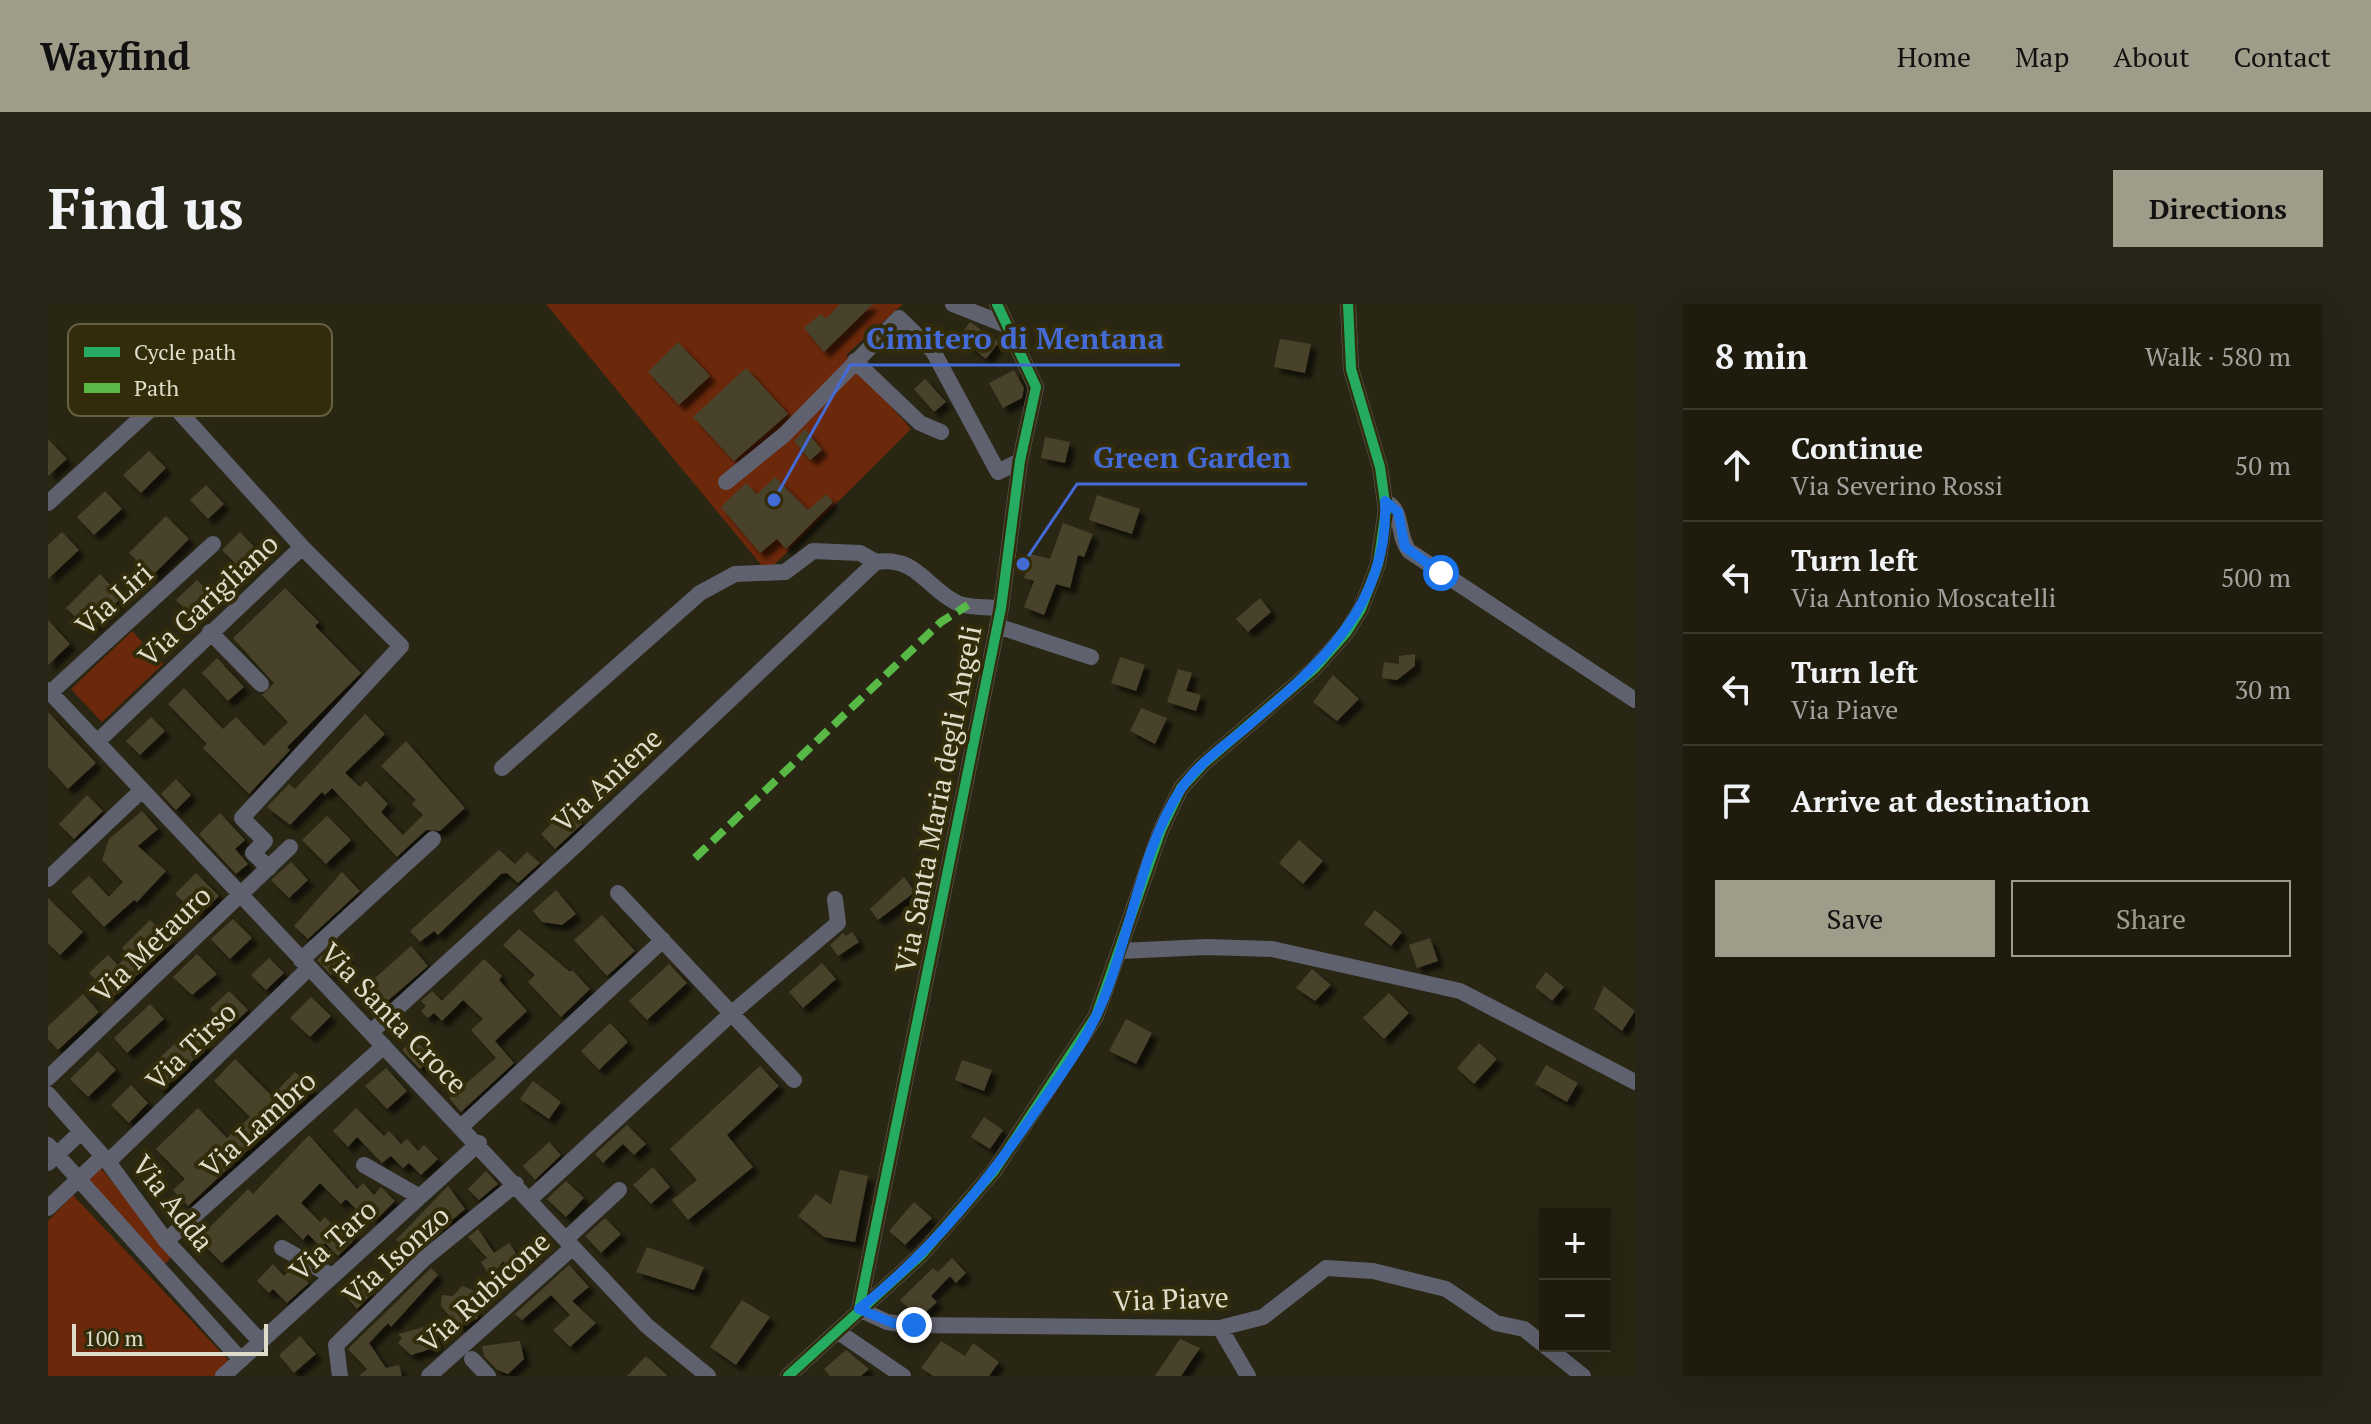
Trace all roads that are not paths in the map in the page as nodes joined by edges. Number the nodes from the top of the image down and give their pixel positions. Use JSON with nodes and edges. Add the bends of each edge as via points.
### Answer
{"nodes":[{"id":1,"x":953,"y":304,"type":"edge"},
{"id":2,"x":997,"y":304,"type":"edge"},
{"id":3,"x":1348,"y":304,"type":"edge"},
{"id":4,"x":1006,"y":325,"type":"junction"},
{"id":5,"x":855,"y":361,"type":"junction"},
{"id":6,"x":143,"y":416,"type":"edge"},
{"id":7,"x":183,"y":416,"type":"edge"},
{"id":8,"x":941,"y":432,"type":"dead end"},
{"id":9,"x":1020,"y":461,"type":"junction"},
{"id":10,"x":726,"y":482,"type":"dead end"},
{"id":11,"x":1385,"y":501,"type":"junction"},
{"id":12,"x":48,"y":503,"type":"edge"},
{"id":13,"x":213,"y":544,"type":"dead end"},
{"id":14,"x":302,"y":547,"type":"junction"},
{"id":15,"x":876,"y":562,"type":"junction"},
{"id":16,"x":1001,"y":608,"type":"junction"},
{"id":17,"x":997,"y":626,"type":"junction"},
{"id":18,"x":210,"y":632,"type":"junction"},
{"id":19,"x":1091,"y":657,"type":"dead end"},
{"id":20,"x":261,"y":684,"type":"dead end"},
{"id":21,"x":49,"y":691,"type":"edge"},
{"id":22,"x":1635,"y":700,"type":"edge"},
{"id":23,"x":97,"y":742,"type":"junction"},
{"id":24,"x":502,"y":768,"type":"dead end"},
{"id":25,"x":142,"y":790,"type":"junction"},
{"id":26,"x":433,"y":839,"type":"dead end"},
{"id":27,"x":290,"y":847,"type":"dead end"},
{"id":28,"x":269,"y":868,"type":"junction"},
{"id":29,"x":48,"y":879,"type":"edge"},
{"id":30,"x":618,"y":893,"type":"dead end"},
{"id":31,"x":240,"y":895,"type":"junction"},
{"id":32,"x":835,"y":899,"type":"dead end"},
{"id":33,"x":663,"y":940,"type":"junction"},
{"id":34,"x":1121,"y":951,"type":"junction"},
{"id":35,"x":305,"y":964,"type":"junction"},
{"id":36,"x":732,"y":1013,"type":"junction"},
{"id":37,"x":371,"y":1032,"type":"junction"},
{"id":38,"x":384,"y":1046,"type":"junction"},
{"id":39,"x":48,"y":1078,"type":"edge"},
{"id":40,"x":794,"y":1080,"type":"dead end"},
{"id":41,"x":1635,"y":1082,"type":"edge"},
{"id":42,"x":48,"y":1094,"type":"edge"},
{"id":43,"x":462,"y":1126,"type":"junction"},
{"id":44,"x":81,"y":1132,"type":"junction"},
{"id":45,"x":479,"y":1143,"type":"junction"},
{"id":46,"x":51,"y":1154,"type":"edge"},
{"id":47,"x":105,"y":1159,"type":"junction"},
{"id":48,"x":364,"y":1165,"type":"dead end"},
{"id":49,"x":80,"y":1178,"type":"junction"},
{"id":50,"x":516,"y":1184,"type":"junction"},
{"id":51,"x":619,"y":1190,"type":"dead end"},
{"id":52,"x":420,"y":1197,"type":"junction"},
{"id":53,"x":530,"y":1199,"type":"junction"},
{"id":54,"x":48,"y":1208,"type":"edge"},
{"id":55,"x":166,"y":1241,"type":"junction"},
{"id":56,"x":570,"y":1243,"type":"junction"},
{"id":57,"x":282,"y":1248,"type":"dead end"},
{"id":58,"x":332,"y":1276,"type":"junction"},
{"id":59,"x":859,"y":1309,"type":"junction"},
{"id":60,"x":1220,"y":1328,"type":"junction"},
{"id":61,"x":837,"y":1331,"type":"junction"},
{"id":62,"x":261,"y":1342,"type":"junction"},
{"id":63,"x":472,"y":1359,"type":"dead end"},
{"id":64,"x":241,"y":1360,"type":"junction"},
{"id":65,"x":223,"y":1376,"type":"edge"},
{"id":66,"x":340,"y":1376,"type":"edge"},
{"id":67,"x":429,"y":1376,"type":"edge"},
{"id":68,"x":488,"y":1376,"type":"edge"},
{"id":69,"x":708,"y":1376,"type":"edge"},
{"id":70,"x":788,"y":1376,"type":"edge"},
{"id":71,"x":903,"y":1376,"type":"edge"},
{"id":72,"x":1248,"y":1376,"type":"edge"},
{"id":73,"x":1583,"y":1376,"type":"edge"}],
"edges":[{"from":1,"to":4,"type":"street"},
{"from":2,"to":4,"type":"street","name":"Via Santa Maria degli Angeli"},
{"from":3,"to":11,"type":"street","via":[[1355,390]]},
{"from":4,"to":9,"type":"street","name":"Via Santa Maria degli Angeli","via":[[1036,387]]},
{"from":5,"to":8,"type":"street","via":[[920,423]]},
{"from":5,"to":9,"type":"street","via":[[899,318],[933,351],[998,472]]},
{"from":5,"to":10,"type":"street","via":[[784,435]]},
{"from":6,"to":12,"type":"street","name":"Via Garigliano"},
{"from":7,"to":14,"type":"street","name":"Via Garigliano"},
{"from":9,"to":16,"type":"street","name":"Via Santa Maria degli Angeli"},
{"from":11,"to":22,"type":"street","via":[[1398,512],[1409,551]]},
{"from":11,"to":34,"type":"street","via":[[1376,571],[1357,616],[1315,668],[1181,788],[1161,830]]},
{"from":13,"to":21,"type":"street","name":"Via Liri"},
{"from":14,"to":18,"type":"street","name":"Via Garigliano"},
{"from":14,"to":28,"type":"street","via":[[401,646],[242,818],[265,841],[253,853]]},
{"from":15,"to":16,"type":"street","via":[[905,563],[958,604]]},
{"from":15,"to":24,"type":"street","via":[[860,553],[830,549],[813,551],[785,572],[735,574],[723,580],[700,593]]},
{"from":15,"to":37,"type":"street","name":"Via Aniene"},
{"from":16,"to":17,"type":"street","name":"Via Santa Maria degli Angeli"},
{"from":17,"to":19,"type":"street"},
{"from":17,"to":59,"type":"street","name":"Via Santa Maria degli Angeli"},
{"from":18,"to":20,"type":"street"},
{"from":18,"to":23,"type":"street","name":"Via Garigliano"},
{"from":21,"to":23,"type":"street","name":"Via Santa Croce"},
{"from":23,"to":25,"type":"street","name":"Via Santa Croce"},
{"from":25,"to":29,"type":"street"},
{"from":25,"to":31,"type":"street","name":"Via Santa Croce"},
{"from":26,"to":35,"type":"street","name":"Via Tirso"},
{"from":27,"to":28,"type":"street","name":"Via Metauro"},
{"from":28,"to":31,"type":"street","name":"Via Metauro"},
{"from":30,"to":33,"type":"street"},
{"from":31,"to":35,"type":"street","name":"Via Santa Croce"},
{"from":31,"to":39,"type":"street","name":"Via Metauro"},
{"from":32,"to":36,"type":"street","via":[[838,923]]},
{"from":33,"to":36,"type":"street"},
{"from":33,"to":43,"type":"street"},
{"from":34,"to":41,"type":"street","via":[[1272,949],[1460,991]]},
{"from":34,"to":59,"type":"street","via":[[1096,1016],[1008,1151],[940,1236]]},
{"from":35,"to":37,"type":"street","name":"Via Santa Croce"},
{"from":35,"to":47,"type":"street","name":"Via Tirso"},
{"from":36,"to":40,"type":"street"},
{"from":36,"to":53,"type":"street"},
{"from":37,"to":38,"type":"street","name":"Via Santa Croce"},
{"from":38,"to":43,"type":"street","name":"Via Santa Croce"},
{"from":38,"to":55,"type":"street","name":"Via Lambro"},
{"from":42,"to":44,"type":"street","name":"Via Adda"},
{"from":43,"to":45,"type":"street","name":"Via Santa Croce"},
{"from":44,"to":46,"type":"street"},
{"from":44,"to":47,"type":"street","name":"Via Adda"},
{"from":45,"to":50,"type":"street","name":"Via Santa Croce"},
{"from":45,"to":52,"type":"street","name":"Via Taro"},
{"from":46,"to":49,"type":"street","name":"Via Adda"},
{"from":47,"to":49,"type":"street","name":"Via Tirso"},
{"from":47,"to":55,"type":"street","name":"Via Adda"},
{"from":48,"to":52,"type":"street"},
{"from":49,"to":54,"type":"street","name":"Via Tirso"},
{"from":49,"to":64,"type":"street","name":"Via Adda"},
{"from":50,"to":53,"type":"street","name":"Via Santa Croce"},
{"from":50,"to":66,"type":"street","name":"Via Isonzo","via":[[425,1258],[336,1345]]},
{"from":51,"to":56,"type":"street","name":"Via Rubicone"},
{"from":52,"to":58,"type":"street","name":"Via Taro"},
{"from":53,"to":56,"type":"street","name":"Via Santa Croce"},
{"from":55,"to":62,"type":"street","name":"Via Adda"},
{"from":56,"to":67,"type":"street","name":"Via Rubicone"},
{"from":56,"to":69,"type":"street","name":"Via Santa Croce","via":[[647,1326]]},
{"from":57,"to":58,"type":"street"},
{"from":58,"to":62,"type":"street","name":"Via Taro"},
{"from":59,"to":60,"type":"street","name":"Via Piave","via":[[907,1325]]},
{"from":59,"to":61,"type":"street"},
{"from":60,"to":72,"type":"street"},
{"from":60,"to":73,"type":"street","name":"Via Piave","via":[[1263,1317],[1326,1268],[1373,1271],[1446,1289],[1496,1323],[1524,1329]]},
{"from":61,"to":70,"type":"street"},
{"from":61,"to":71,"type":"street"},
{"from":62,"to":64,"type":"street","name":"Via Taro"},
{"from":63,"to":68,"type":"street"},
{"from":64,"to":65,"type":"street","name":"Via Taro"}]}
